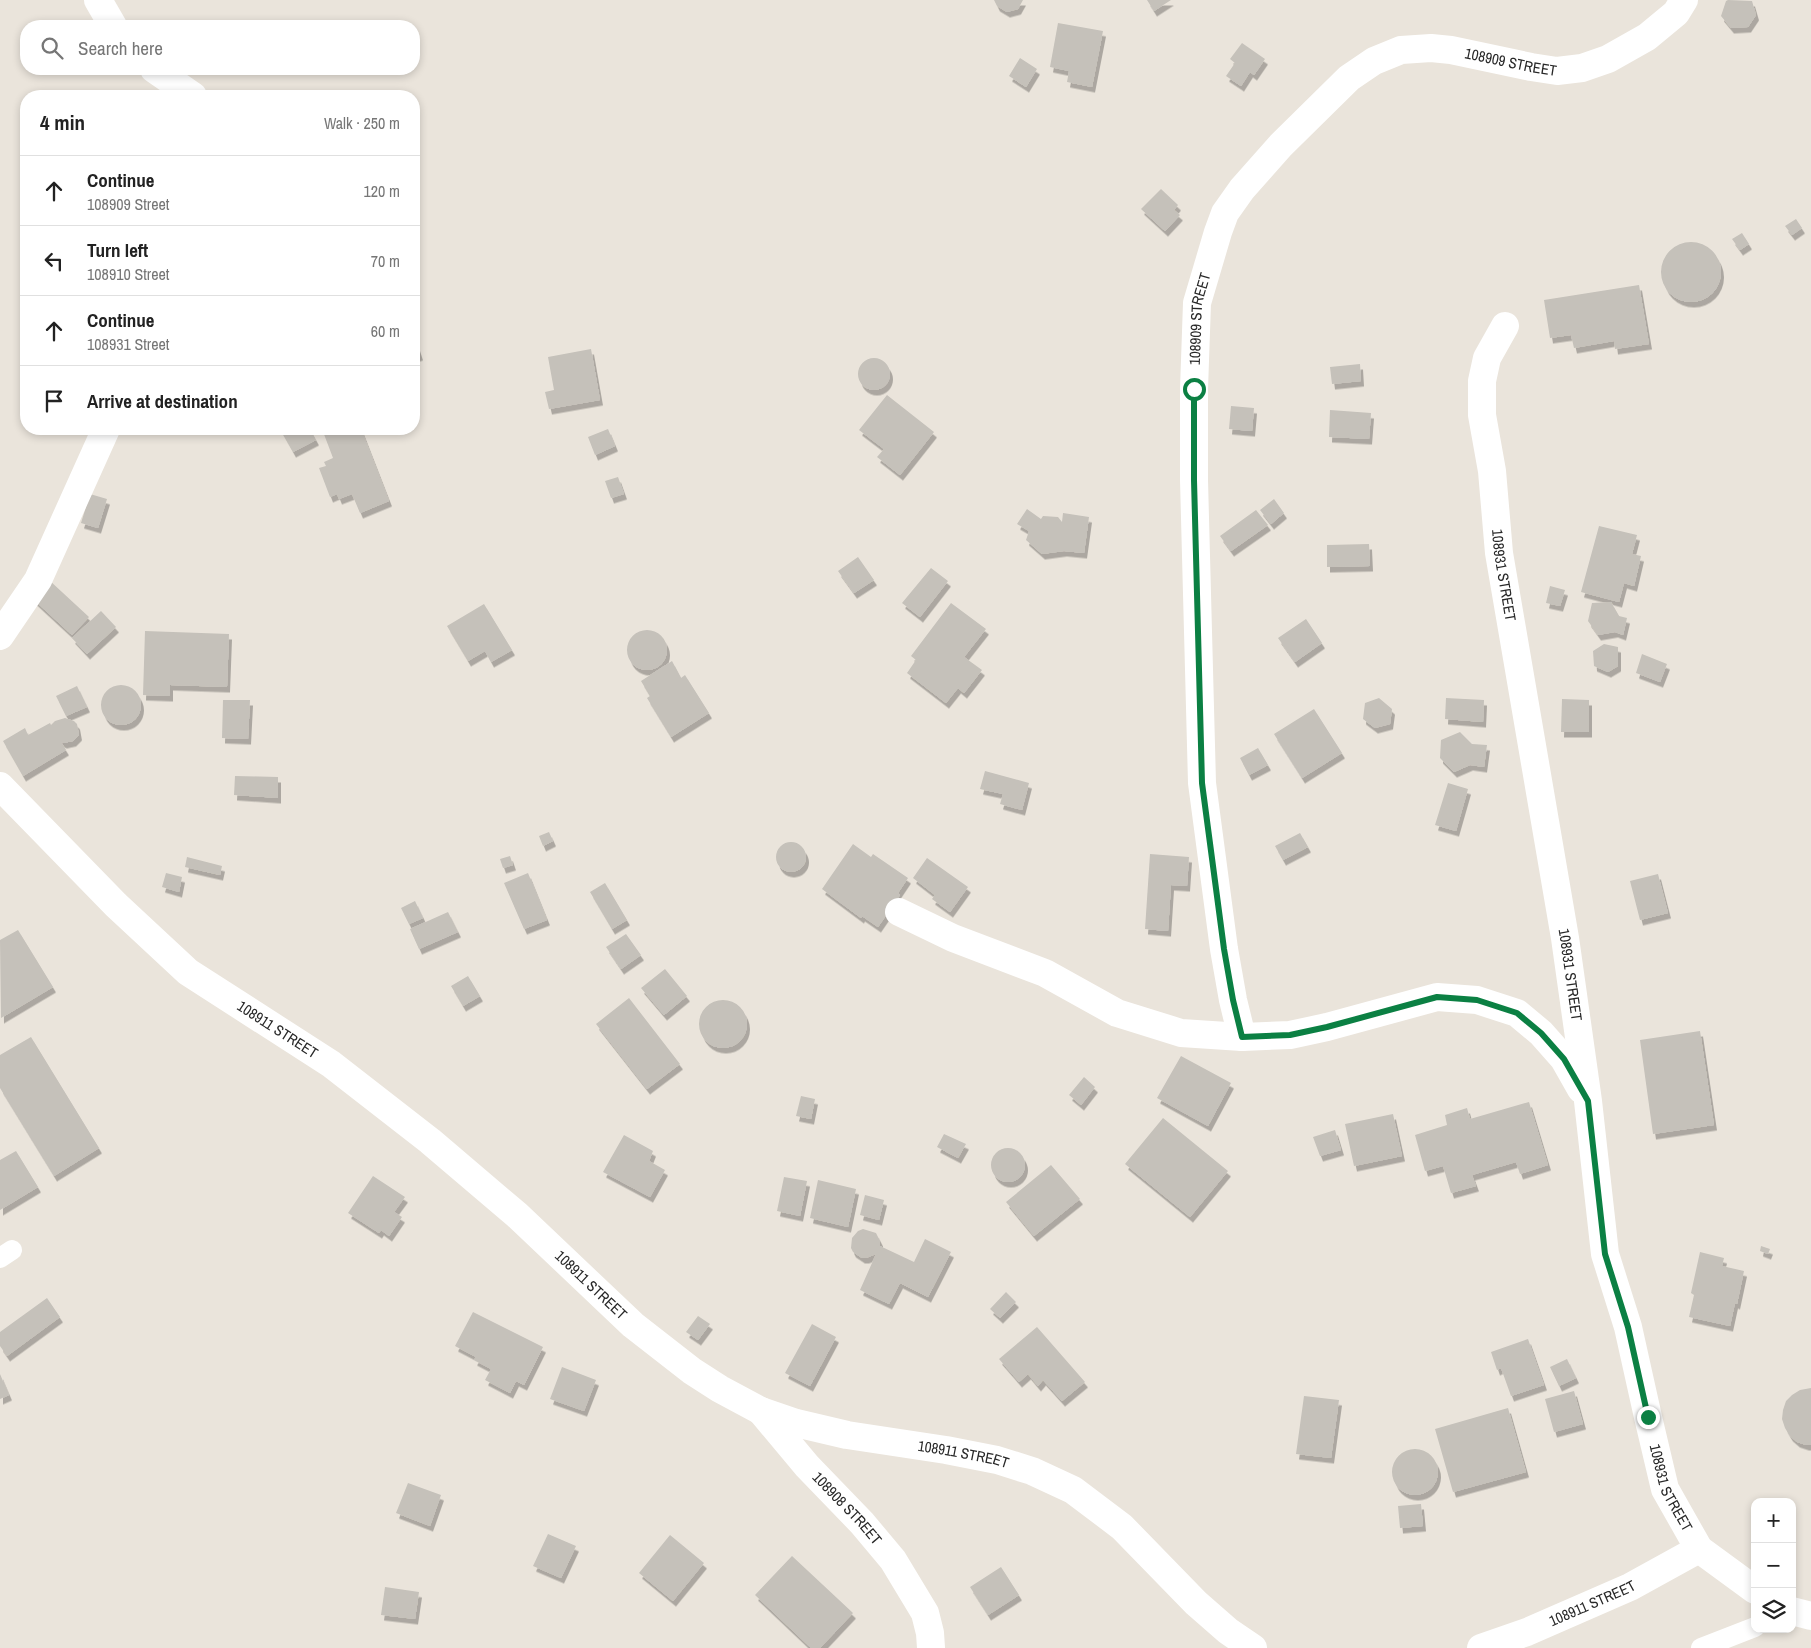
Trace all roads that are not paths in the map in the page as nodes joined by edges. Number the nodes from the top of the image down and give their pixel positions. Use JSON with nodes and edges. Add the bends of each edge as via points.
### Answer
{"nodes":[{"id":1,"x":98,"y":0,"type":"edge"},
{"id":2,"x":1684,"y":0,"type":"edge"},
{"id":3,"x":110,"y":20,"type":"edge"},
{"id":4,"x":163,"y":75,"type":"edge"},
{"id":5,"x":184,"y":90,"type":"edge"},
{"id":6,"x":1505,"y":326,"type":"dead end"},
{"id":7,"x":103,"y":435,"type":"edge"},
{"id":8,"x":0,"y":636,"type":"edge"},
{"id":9,"x":0,"y":786,"type":"edge"},
{"id":10,"x":899,"y":912,"type":"dead end"},
{"id":11,"x":1242,"y":1037,"type":"junction"},
{"id":12,"x":1588,"y":1101,"type":"junction"},
{"id":13,"x":762,"y":1411,"type":"junction"},
{"id":14,"x":1699,"y":1549,"type":"junction"},
{"id":15,"x":1752,"y":1588,"type":"edge"},
{"id":16,"x":925,"y":1613,"type":"junction"},
{"id":17,"x":1751,"y":1629,"type":"edge"},
{"id":18,"x":931,"y":1648,"type":"edge"},
{"id":19,"x":949,"y":1648,"type":"edge"},
{"id":20,"x":1253,"y":1648,"type":"edge"},
{"id":21,"x":1481,"y":1648,"type":"edge"},
{"id":22,"x":1701,"y":1648,"type":"edge"}],
"edges":[{"from":1,"to":3,"type":"street"},
{"from":2,"to":11,"type":"street","name":"108909 STREET","via":[[1676,13],[1647,37],[1608,59],[1582,68],[1548,70],[1431,48],[1401,50],[1374,61],[1349,78],[1281,145],[1225,213],[1197,304],[1194,480],[1202,783],[1224,949]]},
{"from":4,"to":5,"type":"street"},
{"from":6,"to":12,"type":"street","name":"108931 STREET","via":[[1487,358],[1482,381],[1482,415],[1492,471],[1499,553],[1565,938]]},
{"from":7,"to":8,"type":"street","via":[[38,580]]},
{"from":9,"to":13,"type":"street","name":"108911 STREET","via":[[116,905],[188,972],[332,1064],[517,1215],[633,1325],[692,1371]]},
{"from":10,"to":11,"type":"street","via":[[953,938],[1045,973],[1117,1013],[1181,1033]]},
{"from":11,"to":12,"type":"street","via":[[1290,1035],[1437,997],[1477,1000],[1517,1013],[1541,1033],[1564,1059]]},
{"from":12,"to":14,"type":"street","name":"108931 STREET","via":[[1605,1254],[1628,1327],[1665,1488]]},
{"from":13,"to":16,"type":"street","name":"108908 STREET","via":[[807,1466],[893,1560]]},
{"from":13,"to":20,"type":"street","name":"108911 STREET","via":[[846,1435],[997,1460],[1064,1486],[1122,1527],[1196,1603]]},
{"from":14,"to":15,"type":"street","name":"108931 STREET"},
{"from":14,"to":21,"type":"street","name":"108911 STREET","via":[[1630,1586],[1527,1632]]},
{"from":16,"to":18,"type":"street","name":"108908 STREET"},
{"from":16,"to":19,"type":"street","name":"108908 STREET"},
{"from":17,"to":22,"type":"lane"}]}
